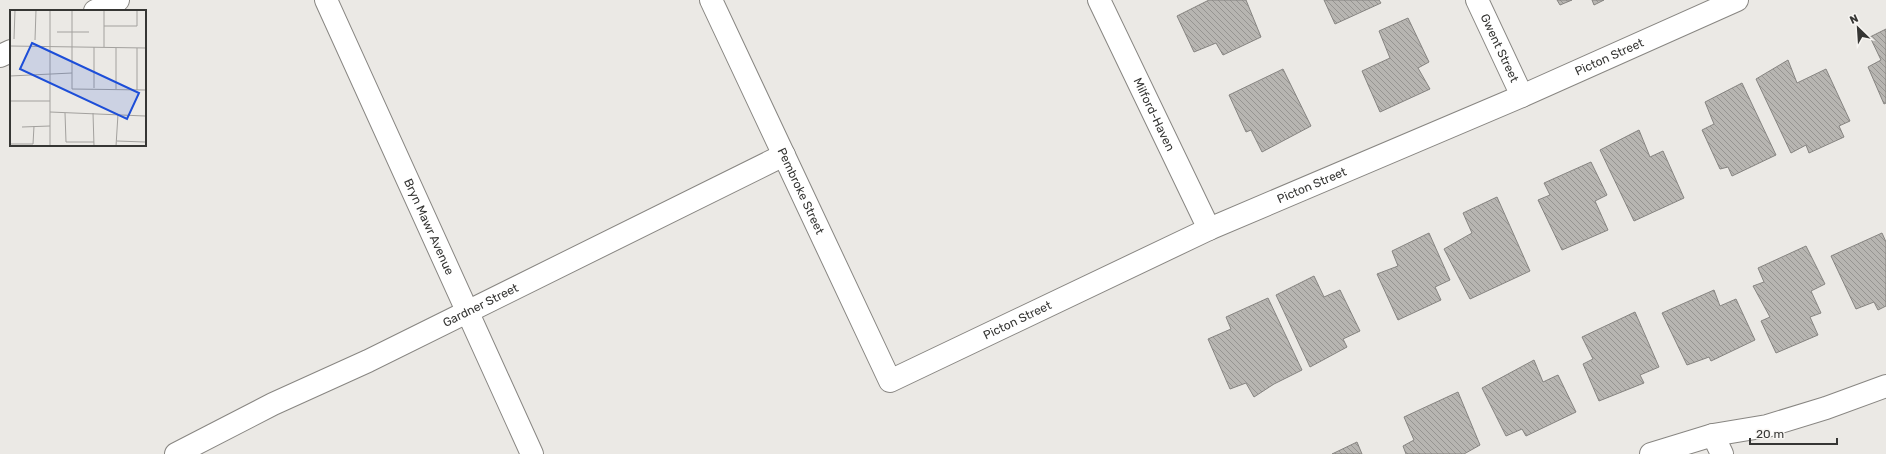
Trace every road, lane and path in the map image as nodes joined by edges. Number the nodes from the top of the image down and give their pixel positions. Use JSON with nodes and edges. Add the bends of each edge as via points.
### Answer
{"nodes":[{"id":1,"x":118,"y":0,"type":"edge"},
{"id":2,"x":326,"y":0,"type":"edge"},
{"id":3,"x":711,"y":0,"type":"edge"},
{"id":4,"x":1099,"y":0,"type":"edge"},
{"id":5,"x":1477,"y":0,"type":"edge"},
{"id":6,"x":1737,"y":0,"type":"edge"},
{"id":7,"x":97,"y":10,"type":"edge"},
{"id":8,"x":10,"y":51,"type":"edge"},
{"id":9,"x":0,"y":56,"type":"edge"},
{"id":10,"x":1522,"y":96,"type":"junction"},
{"id":11,"x":784,"y":155,"type":"junction"},
{"id":12,"x":1209,"y":229,"type":"junction"},
{"id":13,"x":467,"y":313,"type":"junction"},
{"id":14,"x":890,"y":381,"type":"joint"},
{"id":15,"x":1886,"y":386,"type":"edge"},
{"id":16,"x":1718,"y":444,"type":"edge"},
{"id":17,"x":176,"y":454,"type":"edge"},
{"id":18,"x":532,"y":454,"type":"edge"},
{"id":19,"x":1651,"y":454,"type":"edge"}],
"edges":[{"from":1,"to":7,"type":"street"},
{"from":2,"to":13,"type":"street","name":"Bryn Mawr Avenue"},
{"from":3,"to":11,"type":"street","name":"Pembroke Street"},
{"from":4,"to":12,"type":"street","name":"Milford-Haven"},
{"from":5,"to":10,"type":"street","name":"Gwent Street"},
{"from":6,"to":10,"type":"street","name":"Picton Street"},
{"from":8,"to":9,"type":"street"},
{"from":10,"to":12,"type":"street","name":"Picton Street"},
{"from":11,"to":13,"type":"street","name":"Gardner Street"},
{"from":11,"to":14,"type":"street","name":"Pembroke Street"},
{"from":12,"to":14,"type":"street","name":"Picton Street"},
{"from":13,"to":17,"type":"street","name":"Gardner Street","via":[[272,404]]},
{"from":13,"to":18,"type":"street","name":"Bryn Mawr Avenue"},
{"from":15,"to":16,"type":"street"},
{"from":16,"to":19,"type":"street"}]}
